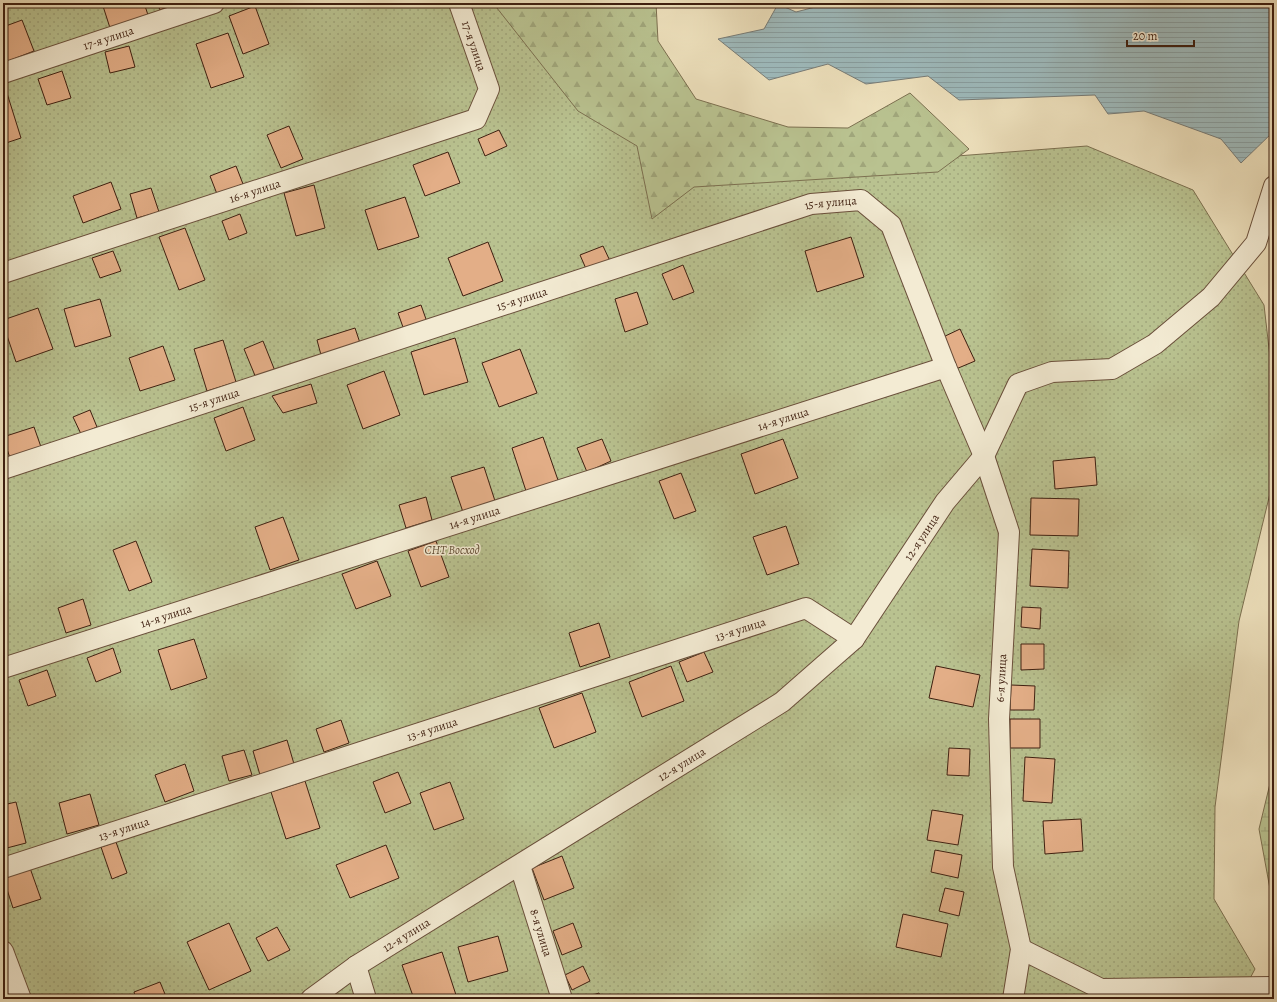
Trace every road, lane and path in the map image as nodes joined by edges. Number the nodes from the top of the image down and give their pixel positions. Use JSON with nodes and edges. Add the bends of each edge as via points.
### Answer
{"nodes":[{"id":1,"x":214,"y":3,"type":"edge"},
{"id":2,"x":460,"y":3,"type":"edge"},
{"id":3,"x":3,"y":74,"type":"edge"},
{"id":4,"x":489,"y":89,"type":"joint"},
{"id":5,"x":1274,"y":186,"type":"edge"},
{"id":6,"x":3,"y":273,"type":"edge"},
{"id":7,"x":946,"y":367,"type":"junction"},
{"id":8,"x":984,"y":456,"type":"junction"},
{"id":9,"x":3,"y":469,"type":"edge"},
{"id":10,"x":854,"y":639,"type":"junction"},
{"id":11,"x":3,"y":668,"type":"edge"},
{"id":12,"x":520,"y":866,"type":"junction"},
{"id":13,"x":3,"y":868,"type":"edge"},
{"id":14,"x":1021,"y":949,"type":"junction"},
{"id":15,"x":3,"y":951,"type":"edge"},
{"id":16,"x":356,"y":966,"type":"junction"},
{"id":17,"x":1274,"y":987,"type":"edge"},
{"id":18,"x":21,"y":999,"type":"edge"},
{"id":19,"x":311,"y":999,"type":"edge"},
{"id":20,"x":366,"y":999,"type":"edge"},
{"id":21,"x":562,"y":999,"type":"edge"},
{"id":22,"x":1013,"y":999,"type":"edge"}],
"edges":[{"from":1,"to":3,"type":"street","name":"17-я улица"},
{"from":2,"to":4,"type":"street","name":"17-я улица"},
{"from":4,"to":6,"type":"street","name":"16-я улица","via":[[476,119]]},
{"from":5,"to":8,"type":"street","name":"12-я улица","via":[[1256,244],[1211,297],[1155,344],[1112,369],[1052,372],[1018,384]]},
{"from":7,"to":8,"type":"street","name":"6-я улица"},
{"from":7,"to":9,"type":"street","name":"15-я улица","via":[[891,225],[861,200],[811,204]]},
{"from":7,"to":11,"type":"street","name":"14-я улица"},
{"from":8,"to":10,"type":"street","name":"12-я улица","via":[[945,502]]},
{"from":8,"to":14,"type":"street","name":"6-я улица","via":[[1009,532],[999,719],[1002,836],[1003,868]]},
{"from":10,"to":12,"type":"street","name":"12-я улица","via":[[782,702]]},
{"from":10,"to":13,"type":"street","name":"13-я улица","via":[[806,608]]},
{"from":12,"to":16,"type":"street","name":"12-я улица"},
{"from":12,"to":21,"type":"street","name":"8-я улица"},
{"from":14,"to":17,"type":"street","via":[[1101,989]]},
{"from":14,"to":22,"type":"street","name":"6-я улица"},
{"from":15,"to":18,"type":"street"},
{"from":16,"to":19,"type":"street","name":"12-я улица"},
{"from":16,"to":20,"type":"street"}]}
